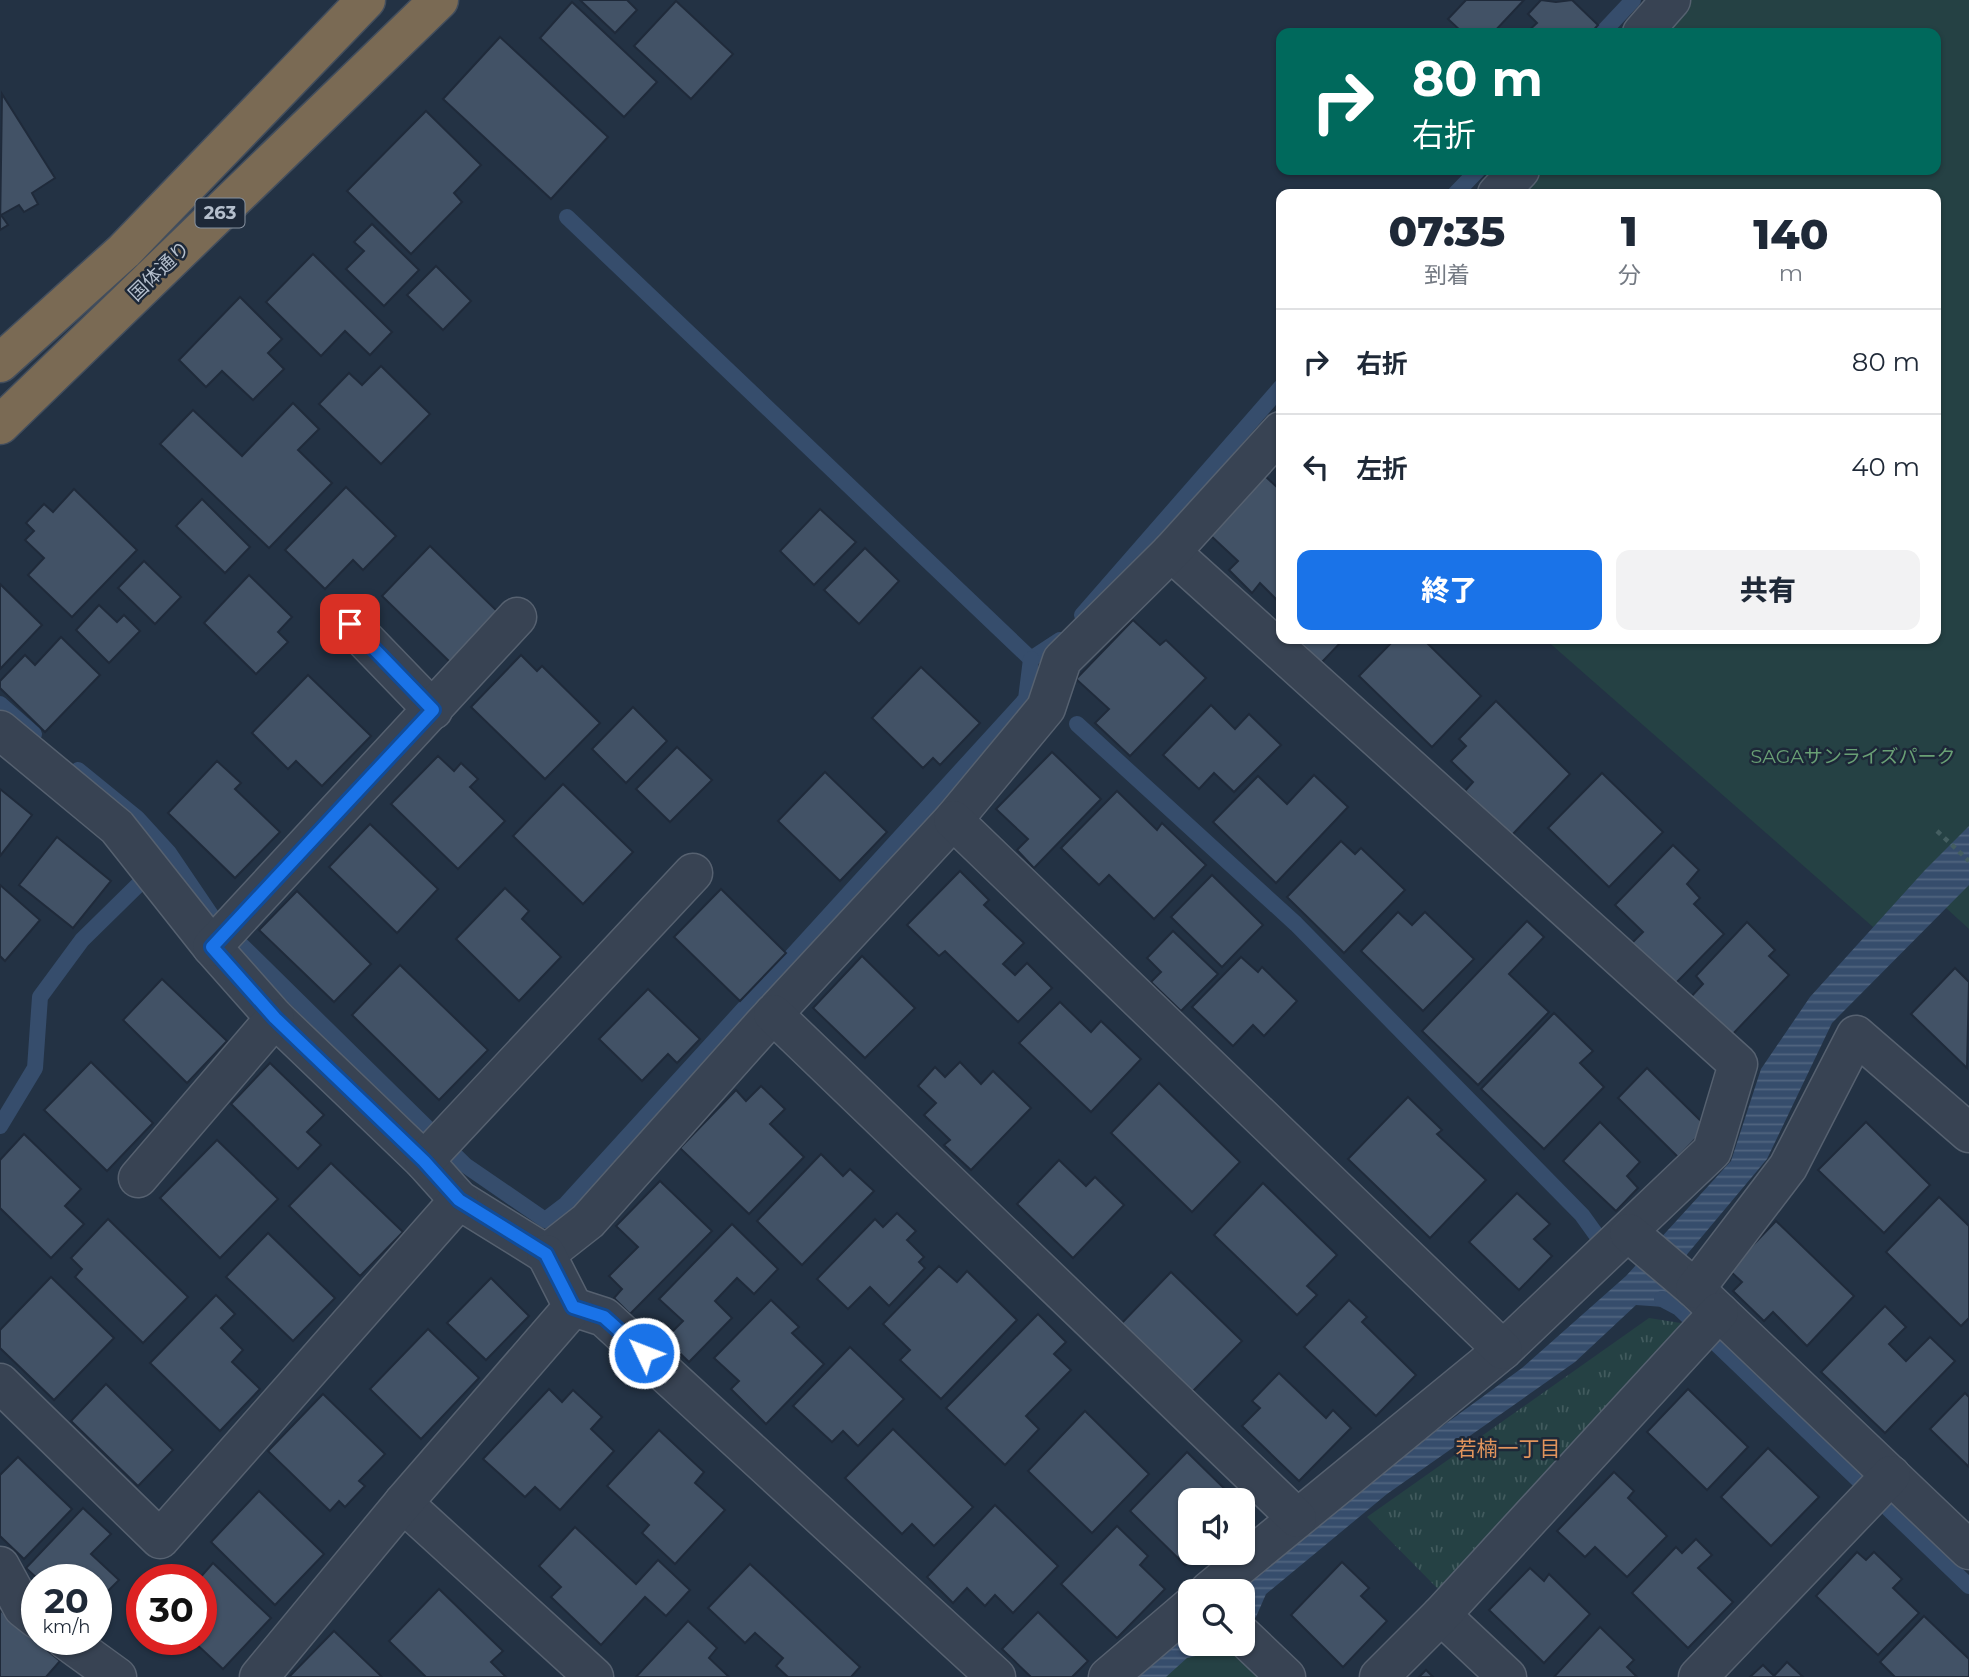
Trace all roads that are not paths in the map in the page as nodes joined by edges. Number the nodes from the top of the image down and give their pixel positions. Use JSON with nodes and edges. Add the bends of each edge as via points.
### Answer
{"nodes":[{"id":1,"x":366,"y":0,"type":"edge"},
{"id":2,"x":439,"y":0,"type":"edge"},
{"id":3,"x":1515,"y":175,"type":"edge"},
{"id":4,"x":1502,"y":189,"type":"edge"},
{"id":5,"x":0,"y":363,"type":"edge"},
{"id":6,"x":0,"y":425,"type":"edge"},
{"id":7,"x":1276,"y":436,"type":"edge"},
{"id":8,"x":1171,"y":552,"type":"junction"},
{"id":9,"x":517,"y":617,"type":"dead end"},
{"id":10,"x":350,"y":624,"type":"dead end"},
{"id":11,"x":433,"y":710,"type":"junction"},
{"id":12,"x":0,"y":730,"type":"edge"},
{"id":13,"x":953,"y":820,"type":"junction"},
{"id":14,"x":694,"y":873,"type":"dead end"},
{"id":15,"x":212,"y":947,"type":"junction"},
{"id":16,"x":773,"y":1014,"type":"junction"},
{"id":17,"x":275,"y":1018,"type":"junction"},
{"id":18,"x":1969,"y":1133,"type":"edge"},
{"id":19,"x":424,"y":1161,"type":"junction"},
{"id":20,"x":138,"y":1178,"type":"dead end"},
{"id":21,"x":459,"y":1200,"type":"junction"},
{"id":22,"x":1629,"y":1233,"type":"junction"},
{"id":23,"x":546,"y":1254,"type":"junction"},
{"id":24,"x":1707,"y":1300,"type":"junction"},
{"id":25,"x":573,"y":1307,"type":"junction"},
{"id":26,"x":1503,"y":1350,"type":"junction"},
{"id":27,"x":0,"y":1383,"type":"edge"},
{"id":28,"x":1891,"y":1475,"type":"junction"},
{"id":29,"x":403,"y":1503,"type":"junction"},
{"id":30,"x":1297,"y":1518,"type":"junction"},
{"id":31,"x":1969,"y":1550,"type":"edge"},
{"id":32,"x":0,"y":1566,"type":"edge"},
{"id":33,"x":1223,"y":1579,"type":"edge"},
{"id":34,"x":21,"y":1604,"type":"edge"},
{"id":35,"x":1441,"y":1615,"type":"junction"},
{"id":36,"x":1178,"y":1617,"type":"edge"},
{"id":37,"x":1255,"y":1647,"type":"edge"},
{"id":38,"x":87,"y":1655,"type":"edge"},
{"id":39,"x":117,"y":1677,"type":"edge"},
{"id":40,"x":259,"y":1677,"type":"edge"},
{"id":41,"x":594,"y":1677,"type":"edge"},
{"id":42,"x":996,"y":1677,"type":"edge"},
{"id":43,"x":1108,"y":1677,"type":"edge"},
{"id":44,"x":1286,"y":1677,"type":"edge"},
{"id":45,"x":1379,"y":1677,"type":"edge"},
{"id":46,"x":1507,"y":1677,"type":"edge"},
{"id":47,"x":1698,"y":1677,"type":"edge"}],
"edges":[{"from":1,"to":5,"type":"highway","name":"国体通り","number":"263","via":[[124,251]]},
{"from":2,"to":6,"type":"highway","name":"国体通り","number":"263"},
{"from":3,"to":4,"type":"street"},
{"from":7,"to":8,"type":"street"},
{"from":8,"to":13,"type":"street","via":[[1062,660],[1046,708]]},
{"from":8,"to":22,"type":"street","via":[[1738,1064],[1712,1151]]},
{"from":9,"to":11,"type":"street"},
{"from":10,"to":11,"type":"street"},
{"from":11,"to":15,"type":"street"},
{"from":12,"to":15,"type":"street","via":[[117,827]]},
{"from":13,"to":16,"type":"street"},
{"from":13,"to":26,"type":"street"},
{"from":14,"to":19,"type":"street"},
{"from":15,"to":17,"type":"street"},
{"from":16,"to":23,"type":"street","via":[[588,1221]]},
{"from":16,"to":30,"type":"street"},
{"from":17,"to":19,"type":"street"},
{"from":17,"to":20,"type":"street"},
{"from":18,"to":24,"type":"street","via":[[1856,1035],[1788,1167]]},
{"from":19,"to":21,"type":"street"},
{"from":21,"to":23,"type":"street"},
{"from":21,"to":27,"type":"street","via":[[160,1539]]},
{"from":22,"to":24,"type":"street"},
{"from":22,"to":26,"type":"street"},
{"from":23,"to":25,"type":"street"},
{"from":24,"to":28,"type":"street"},
{"from":24,"to":35,"type":"street","via":[[1690,1343]]},
{"from":25,"to":29,"type":"street"},
{"from":25,"to":42,"type":"street","via":[[604,1317]]},
{"from":26,"to":30,"type":"street"},
{"from":28,"to":31,"type":"street"},
{"from":28,"to":47,"type":"street"},
{"from":29,"to":40,"type":"street"},
{"from":29,"to":41,"type":"street"},
{"from":30,"to":33,"type":"street"},
{"from":32,"to":34,"type":"street"},
{"from":35,"to":45,"type":"street"},
{"from":35,"to":46,"type":"street"},
{"from":36,"to":43,"type":"street"},
{"from":37,"to":44,"type":"street"},
{"from":38,"to":39,"type":"street"}]}
